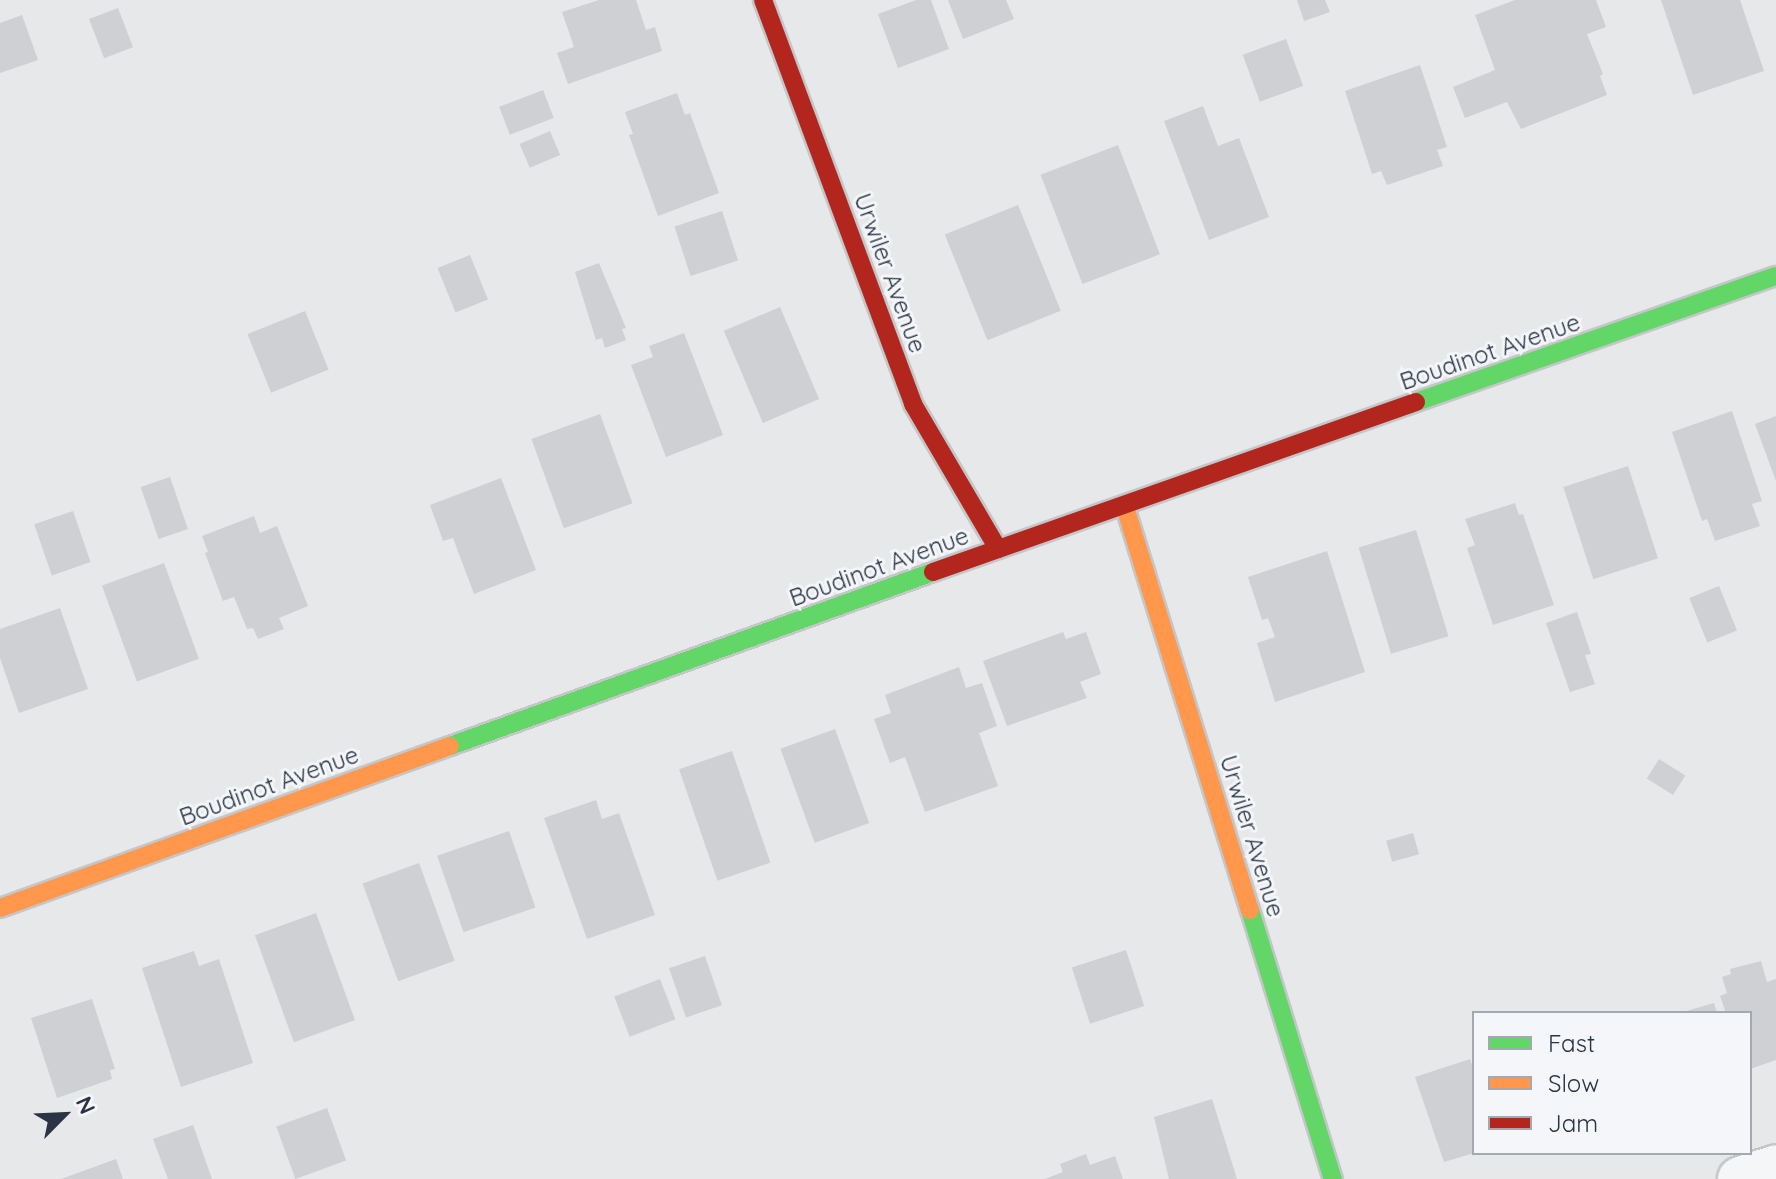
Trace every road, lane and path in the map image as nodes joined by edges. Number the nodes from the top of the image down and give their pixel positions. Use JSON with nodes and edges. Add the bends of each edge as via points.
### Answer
{"nodes":[{"id":1,"x":763,"y":0,"type":"edge"},
{"id":2,"x":1776,"y":276,"type":"edge"},
{"id":3,"x":1125,"y":507,"type":"junction"},
{"id":4,"x":998,"y":549,"type":"junction"},
{"id":5,"x":0,"y":908,"type":"edge"},
{"id":6,"x":1776,"y":1167,"type":"edge"},
{"id":7,"x":1333,"y":1179,"type":"edge"},
{"id":8,"x":1740,"y":1179,"type":"edge"}],
"edges":[{"from":1,"to":4,"type":"street","name":"Urwiler Avenue","via":[[913,404]]},
{"from":2,"to":3,"type":"street","name":"Boudinot Avenue"},
{"from":3,"to":4,"type":"street","name":"Boudinot Avenue"},
{"from":3,"to":7,"type":"street","name":"Urwiler Avenue"},
{"from":4,"to":5,"type":"street","name":"Boudinot Avenue"},
{"from":6,"to":8,"type":"street"}]}
